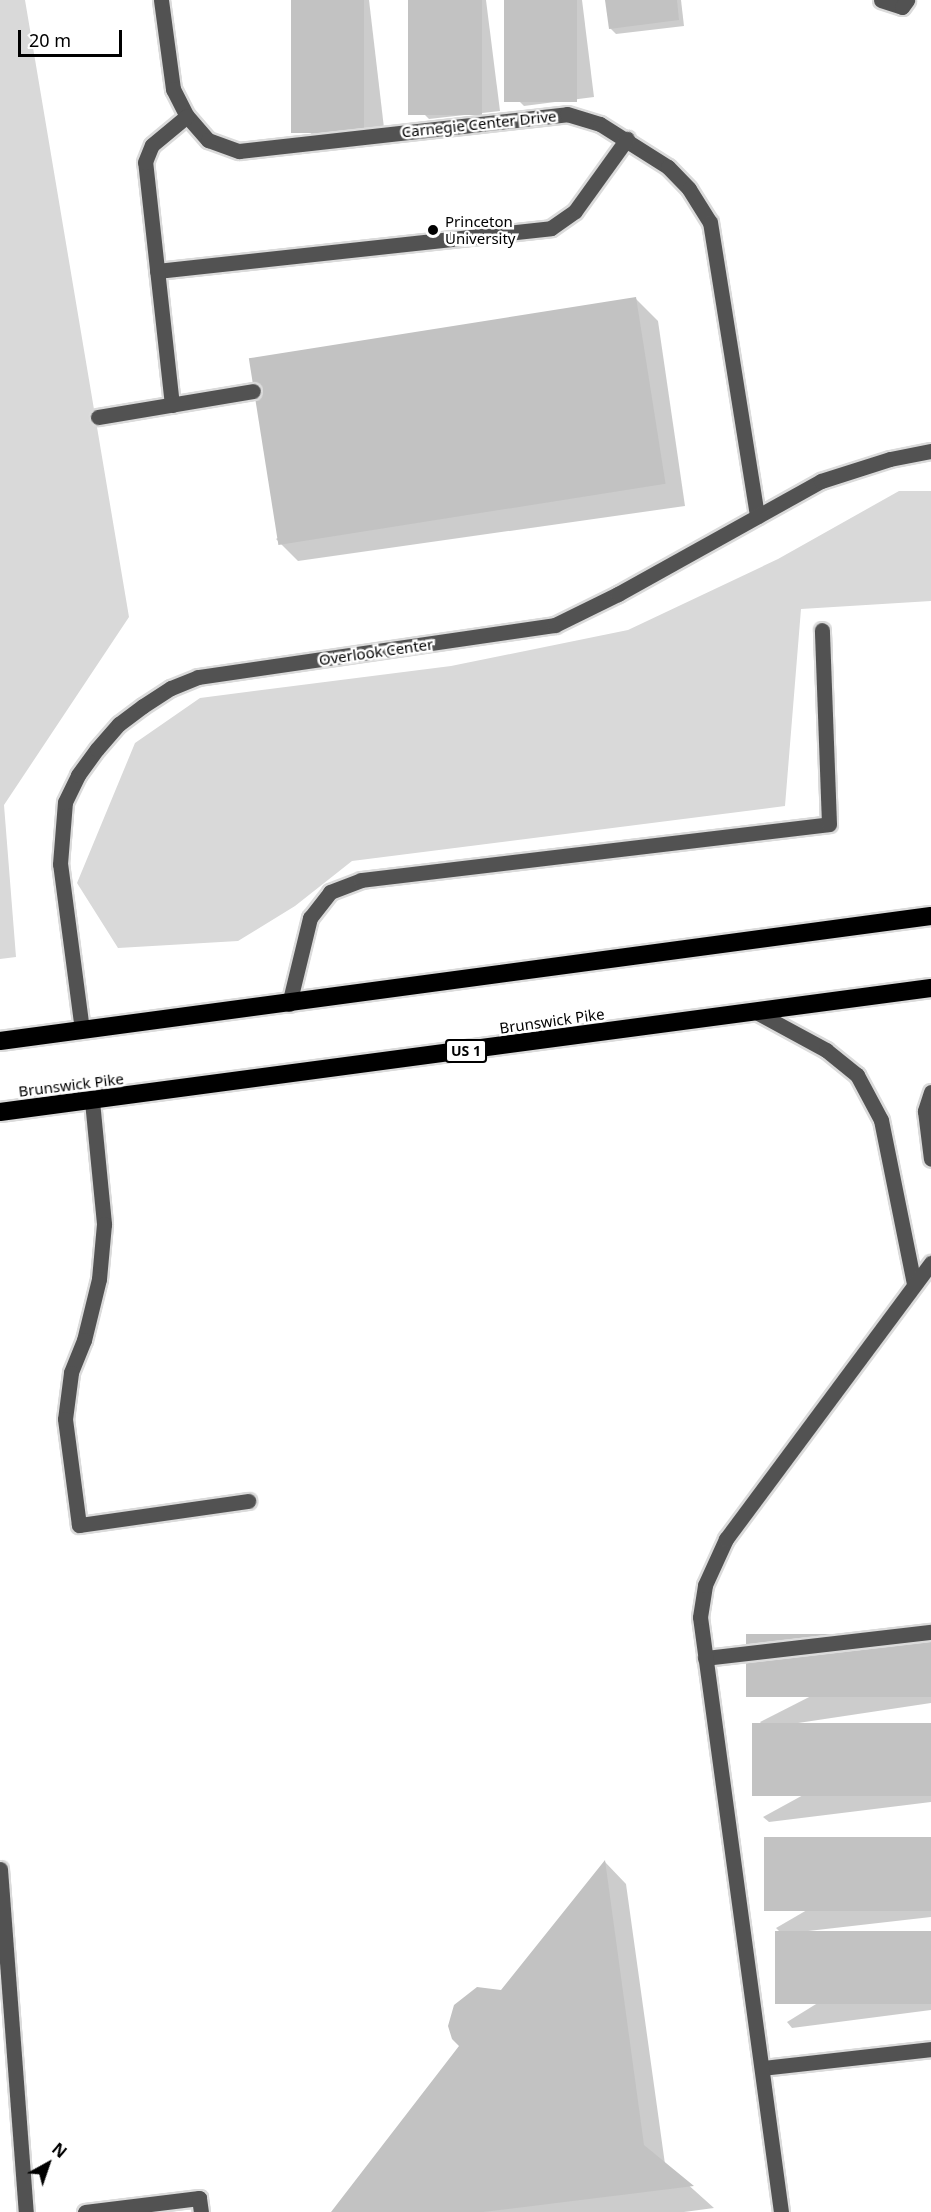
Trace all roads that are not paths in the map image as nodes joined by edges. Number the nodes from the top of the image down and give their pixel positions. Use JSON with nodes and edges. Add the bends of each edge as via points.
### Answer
{"nodes":[{"id":1,"x":161,"y":0,"type":"edge"},
{"id":2,"x":882,"y":0,"type":"edge"},
{"id":3,"x":907,"y":0,"type":"edge"},
{"id":4,"x":187,"y":116,"type":"junction"},
{"id":5,"x":627,"y":140,"type":"junction"},
{"id":6,"x":157,"y":271,"type":"junction"},
{"id":7,"x":253,"y":392,"type":"dead end"},
{"id":8,"x":172,"y":405,"type":"junction"},
{"id":9,"x":98,"y":417,"type":"dead end"},
{"id":10,"x":931,"y":451,"type":"edge"},
{"id":11,"x":757,"y":516,"type":"junction"},
{"id":12,"x":822,"y":630,"type":"dead end"},
{"id":13,"x":931,"y":916,"type":"edge"},
{"id":14,"x":931,"y":988,"type":"edge"},
{"id":15,"x":289,"y":1004,"type":"junction"},
{"id":16,"x":756,"y":1012,"type":"junction"},
{"id":17,"x":82,"y":1030,"type":"junction"},
{"id":18,"x":0,"y":1041,"type":"edge"},
{"id":19,"x":931,"y":1092,"type":"edge"},
{"id":20,"x":92,"y":1101,"type":"junction"},
{"id":21,"x":0,"y":1112,"type":"edge"},
{"id":22,"x":931,"y":1159,"type":"edge"},
{"id":23,"x":931,"y":1263,"type":"edge"},
{"id":24,"x":914,"y":1284,"type":"junction"},
{"id":25,"x":248,"y":1501,"type":"dead end"},
{"id":26,"x":931,"y":1632,"type":"edge"},
{"id":27,"x":705,"y":1659,"type":"junction"},
{"id":28,"x":0,"y":1869,"type":"edge"},
{"id":29,"x":931,"y":2049,"type":"edge"},
{"id":30,"x":762,"y":2068,"type":"junction"},
{"id":31,"x":26,"y":2212,"type":"edge"},
{"id":32,"x":85,"y":2212,"type":"edge"},
{"id":33,"x":201,"y":2212,"type":"edge"},
{"id":34,"x":781,"y":2212,"type":"edge"}],
"edges":[{"from":1,"to":4,"type":"street","name":"Carnegie Center Drive","via":[[173,89]]},
{"from":2,"to":3,"type":"street","via":[[902,7]]},
{"from":4,"to":5,"type":"street","name":"Carnegie Center Drive","via":[[208,140],[239,151],[567,114],[600,124]]},
{"from":4,"to":6,"type":"street","via":[[152,145],[145,162]]},
{"from":5,"to":6,"type":"street","via":[[575,211],[551,228]]},
{"from":5,"to":11,"type":"street","name":"Carnegie Center Drive","via":[[668,167],[689,189],[710,222]]},
{"from":6,"to":8,"type":"street"},
{"from":7,"to":8,"type":"street"},
{"from":8,"to":9,"type":"street"},
{"from":10,"to":11,"type":"street","name":"Overlook Center","via":[[890,459],[821,481]]},
{"from":11,"to":17,"type":"street","name":"Overlook Center","via":[[586,611],[555,624],[198,677],[171,688],[119,724],[78,775],[65,802],[60,864]]},
{"from":12,"to":15,"type":"street","via":[[829,824],[361,880],[330,892],[310,918]]},
{"from":13,"to":15,"type":"highway"},
{"from":14,"to":16,"type":"highway","name":"Brunswick Pike","number":"US 1"},
{"from":15,"to":17,"type":"highway"},
{"from":16,"to":20,"type":"highway","name":"Brunswick Pike","number":"US 1"},
{"from":16,"to":24,"type":"street","via":[[826,1050],[857,1075],[881,1120]]},
{"from":17,"to":18,"type":"highway"},
{"from":19,"to":22,"type":"street","via":[[925,1111]]},
{"from":20,"to":21,"type":"highway","name":"Brunswick Pike","number":"US 1"},
{"from":20,"to":25,"type":"street","via":[[104,1224],[99,1279],[84,1340],[71,1373],[65,1419],[80,1525]]},
{"from":23,"to":24,"type":"street"},
{"from":24,"to":27,"type":"street","via":[[726,1539],[705,1585],[700,1617]]},
{"from":26,"to":27,"type":"street"},
{"from":27,"to":30,"type":"street"},
{"from":28,"to":31,"type":"street"},
{"from":29,"to":30,"type":"street"},
{"from":30,"to":34,"type":"street"},
{"from":32,"to":33,"type":"street","via":[[199,2198]]}]}
